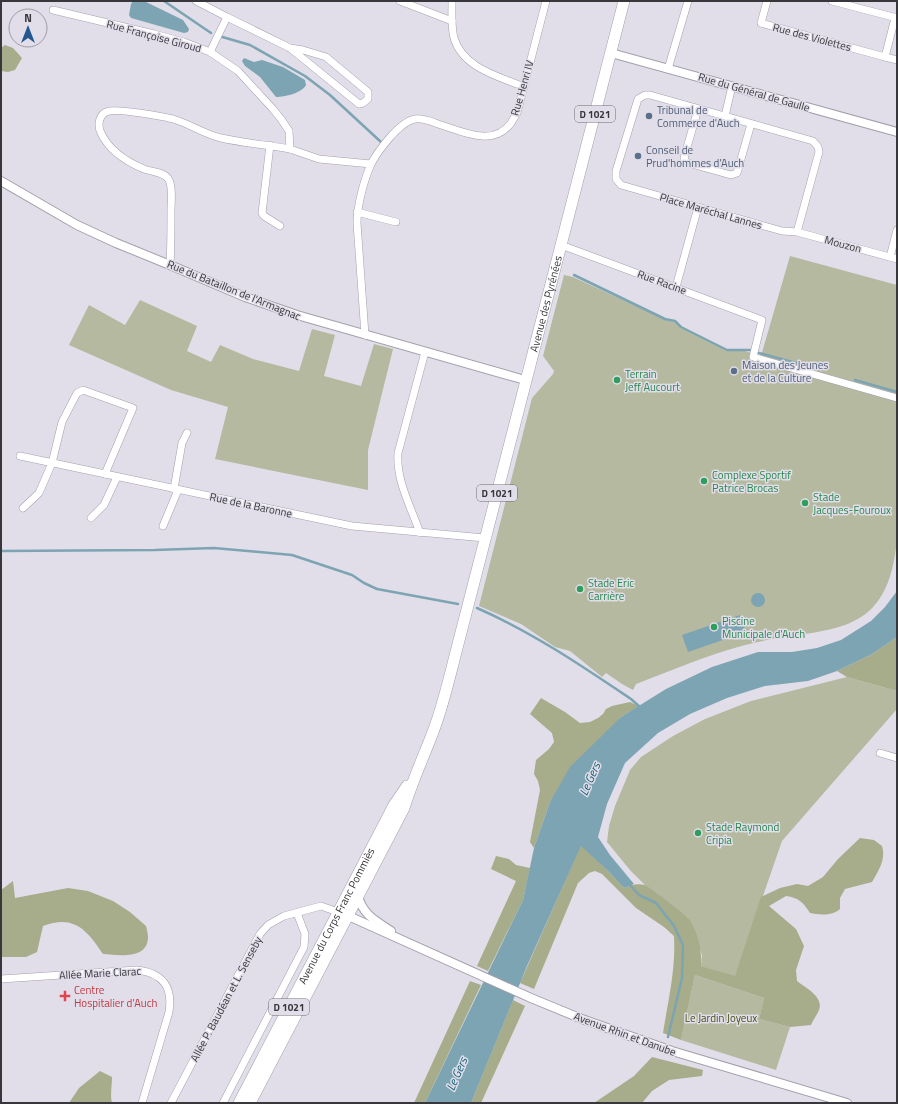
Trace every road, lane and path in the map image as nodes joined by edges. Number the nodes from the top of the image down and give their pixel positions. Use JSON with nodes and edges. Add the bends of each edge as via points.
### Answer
{"nodes":[{"id":1,"x":196,"y":1,"type":"edge"},
{"id":2,"x":400,"y":1,"type":"edge"},
{"id":3,"x":452,"y":1,"type":"edge"},
{"id":4,"x":546,"y":1,"type":"edge"},
{"id":5,"x":624,"y":1,"type":"edge"},
{"id":6,"x":688,"y":1,"type":"edge"},
{"id":7,"x":768,"y":1,"type":"edge"},
{"id":8,"x":832,"y":1,"type":"edge"},
{"id":9,"x":52,"y":10,"type":"dead end"},
{"id":10,"x":227,"y":17,"type":"junction"},
{"id":11,"x":896,"y":18,"type":"edge"},
{"id":12,"x":452,"y":21,"type":"junction"},
{"id":13,"x":290,"y":48,"type":"junction"},
{"id":14,"x":210,"y":52,"type":"junction"},
{"id":15,"x":611,"y":53,"type":"junction"},
{"id":16,"x":885,"y":57,"type":"junction"},
{"id":17,"x":897,"y":60,"type":"edge"},
{"id":18,"x":668,"y":68,"type":"junction"},
{"id":19,"x":732,"y":86,"type":"junction"},
{"id":20,"x":524,"y":88,"type":"junction"},
{"id":21,"x":698,"y":109,"type":"junction"},
{"id":22,"x":725,"y":116,"type":"junction"},
{"id":23,"x":751,"y":124,"type":"junction"},
{"id":24,"x":897,"y":132,"type":"edge"},
{"id":25,"x":270,"y":145,"type":"junction"},
{"id":26,"x":290,"y":149,"type":"junction"},
{"id":27,"x":372,"y":164,"type":"junction"},
{"id":28,"x":1,"y":181,"type":"edge"},
{"id":29,"x":698,"y":207,"type":"junction"},
{"id":30,"x":357,"y":212,"type":"junction"},
{"id":31,"x":396,"y":222,"type":"dead end"},
{"id":32,"x":280,"y":226,"type":"dead end"},
{"id":33,"x":897,"y":230,"type":"edge"},
{"id":34,"x":797,"y":232,"type":"junction"},
{"id":35,"x":561,"y":245,"type":"junction"},
{"id":36,"x":893,"y":258,"type":"edge"},
{"id":37,"x":170,"y":265,"type":"junction"},
{"id":38,"x":676,"y":287,"type":"junction"},
{"id":39,"x":365,"y":335,"type":"junction"},
{"id":40,"x":425,"y":352,"type":"junction"},
{"id":41,"x":526,"y":380,"type":"junction"},
{"id":42,"x":897,"y":398,"type":"edge"},
{"id":43,"x":187,"y":433,"type":"dead end"},
{"id":44,"x":20,"y":456,"type":"dead end"},
{"id":45,"x":52,"y":463,"type":"junction"},
{"id":46,"x":105,"y":474,"type":"junction"},
{"id":47,"x":118,"y":477,"type":"junction"},
{"id":48,"x":176,"y":489,"type":"junction"},
{"id":49,"x":23,"y":508,"type":"dead end"},
{"id":50,"x":91,"y":518,"type":"dead end"},
{"id":51,"x":162,"y":526,"type":"dead end"},
{"id":52,"x":420,"y":533,"type":"junction"},
{"id":53,"x":485,"y":538,"type":"junction"},
{"id":54,"x":468,"y":606,"type":"joint"},
{"id":55,"x":880,"y":753,"type":"dead end"},
{"id":56,"x":897,"y":758,"type":"edge"},
{"id":57,"x":415,"y":774,"type":"junction"},
{"id":58,"x":358,"y":896,"type":"junction"},
{"id":59,"x":297,"y":913,"type":"junction"},
{"id":60,"x":343,"y":914,"type":"junction"},
{"id":61,"x":410,"y":944,"type":"junction"},
{"id":62,"x":1,"y":979,"type":"edge"},
{"id":63,"x":142,"y":1103,"type":"edge"},
{"id":64,"x":171,"y":1103,"type":"edge"},
{"id":65,"x":223,"y":1103,"type":"edge"},
{"id":66,"x":239,"y":1103,"type":"edge"},
{"id":67,"x":250,"y":1103,"type":"edge"},
{"id":68,"x":847,"y":1103,"type":"edge"}],
"edges":[{"from":1,"to":10,"type":"street"},
{"from":2,"to":12,"type":"street"},
{"from":3,"to":12,"type":"street"},
{"from":4,"to":20,"type":"street","name":"Rue Henri IV"},
{"from":5,"to":15,"type":"main road","name":"Avenue des Pyrénées","number":"D 1021"},
{"from":6,"to":18,"type":"street"},
{"from":7,"to":16,"type":"street","name":"Rue des Violettes","via":[[762,23]]},
{"from":8,"to":11,"type":"street"},
{"from":9,"to":14,"type":"street","name":"Rue Françoise Giroud","via":[[154,34]]},
{"from":10,"to":13,"type":"street"},
{"from":10,"to":14,"type":"street"},
{"from":11,"to":16,"type":"street"},
{"from":12,"to":20,"type":"street","via":[[454,37],[465,58],[476,66]]},
{"from":13,"to":13,"type":"street","via":[[359,104],[368,99],[368,92],[326,57]]},
{"from":14,"to":26,"type":"street","name":"Rue Françoise Giroud","via":[[238,71],[272,108],[289,131]]},
{"from":15,"to":18,"type":"street","name":"Rue du Général de Gaulle"},
{"from":15,"to":35,"type":"main road","name":"Avenue des Pyrénées","number":"D 1021"},
{"from":16,"to":17,"type":"street","name":"Rue des Violettes"},
{"from":18,"to":19,"type":"street","name":"Rue du Général de Gaulle"},
{"from":19,"to":22,"type":"street"},
{"from":19,"to":24,"type":"street","name":"Rue du Général de Gaulle"},
{"from":20,"to":27,"type":"street","name":"Rue Henri IV","via":[[511,124],[503,132],[490,137],[475,136],[425,119],[413,120],[395,131]]},
{"from":21,"to":22,"type":"street","name":"Place Maréchal Lannes"},
{"from":21,"to":23,"type":"street","via":[[684,158],[688,163],[731,175],[736,174]]},
{"from":21,"to":29,"type":"street","name":"Place Maréchal Lannes","via":[[650,95],[641,96],[616,176],[621,185]]},
{"from":22,"to":23,"type":"street","name":"Place Maréchal Lannes"},
{"from":23,"to":34,"type":"street","name":"Place Maréchal Lannes","via":[[813,141],[818,148]]},
{"from":25,"to":26,"type":"street"},
{"from":25,"to":32,"type":"street","via":[[262,213]]},
{"from":25,"to":37,"type":"street","via":[[221,138],[158,116],[116,111],[103,114],[98,127],[118,155],[168,178],[171,192]]},
{"from":26,"to":27,"type":"street","via":[[319,159]]},
{"from":27,"to":30,"type":"street","name":"Rue Henri IV"},
{"from":28,"to":37,"type":"street","name":"Rue du Bataillon de l'Armagnac","via":[[78,225]]},
{"from":29,"to":34,"type":"street","name":"Place Maréchal Lannes","via":[[782,231]]},
{"from":29,"to":38,"type":"street"},
{"from":30,"to":31,"type":"street"},
{"from":30,"to":39,"type":"street","name":"Rue Henri IV"},
{"from":33,"to":36,"type":"street","name":"Mouzon"},
{"from":34,"to":36,"type":"street","name":"Mouzon"},
{"from":35,"to":38,"type":"street","name":"Rue Racine"},
{"from":35,"to":41,"type":"main road","name":"Avenue des Pyrénées","number":"D 1021"},
{"from":37,"to":39,"type":"street","name":"Rue du Bataillon de l'Armagnac","via":[[245,297]]},
{"from":38,"to":42,"type":"street","name":"Rue Racine","via":[[762,320],[752,357]]},
{"from":39,"to":40,"type":"street","name":"Rue du Bataillon de l'Armagnac"},
{"from":40,"to":41,"type":"street","name":"Rue du Bataillon de l'Armagnac"},
{"from":40,"to":52,"type":"street","via":[[398,453],[399,475]]},
{"from":41,"to":53,"type":"main road","name":"Avenue des Pyrénées","number":"D 1021"},
{"from":43,"to":48,"type":"street","via":[[182,443]]},
{"from":44,"to":45,"type":"street","name":"Rue de la Baronne"},
{"from":45,"to":46,"type":"street","name":"Rue de la Baronne"},
{"from":45,"to":46,"type":"street","via":[[62,422],[77,393],[83,390],[133,408]]},
{"from":45,"to":49,"type":"street","via":[[39,493]]},
{"from":46,"to":47,"type":"street","name":"Rue de la Baronne"},
{"from":47,"to":48,"type":"street","name":"Rue de la Baronne"},
{"from":47,"to":50,"type":"street","via":[[104,505]]},
{"from":48,"to":51,"type":"street"},
{"from":48,"to":52,"type":"street","name":"Rue de la Baronne","via":[[352,526]]},
{"from":52,"to":53,"type":"street","name":"Rue de la Baronne"},
{"from":53,"to":54,"type":"main road","name":"Avenue des Pyrénées","number":"D 1021"},
{"from":54,"to":57,"type":"main road","name":"Avenue du Corps Franc Pommiès","number":"D 1021","via":[[445,694],[433,732]]},
{"from":55,"to":56,"type":"street"},
{"from":57,"to":58,"type":"main road","name":"Avenue du Corps Franc Pommiès","number":"D 1021","via":[[404,808]]},
{"from":57,"to":60,"type":"main road","name":"Avenue du Corps Franc Pommiès","number":"D 1021","via":[[394,805]]},
{"from":58,"to":60,"type":"main road","name":"Avenue du Corps Franc Pommiès","number":"D 1021"},
{"from":58,"to":61,"type":"street","name":"Avenue Rhin et Danube","via":[[362,909],[371,918]]},
{"from":59,"to":60,"type":"street","name":"Allée P. Baudéan et L. Senseby","via":[[321,906]]},
{"from":59,"to":64,"type":"street","name":"Allée P. Baudéan et L. Senseby","via":[[275,920],[260,934]]},
{"from":59,"to":65,"type":"street","via":[[305,934],[304,947]]},
{"from":60,"to":61,"type":"street","name":"Avenue Rhin et Danube"},
{"from":60,"to":66,"type":"main road","name":"Avenue du Corps Franc Pommiès","number":"D 1021"},
{"from":60,"to":67,"type":"main road","name":"Avenue du Corps Franc Pommiès","number":"D 1021"},
{"from":61,"to":68,"type":"street","name":"Avenue Rhin et Danube","via":[[531,998],[621,1033],[672,1051]]},
{"from":62,"to":63,"type":"street","name":"Allée Marie Clarac","via":[[137,970],[148,971],[161,979],[167,986],[171,1002]]}]}
